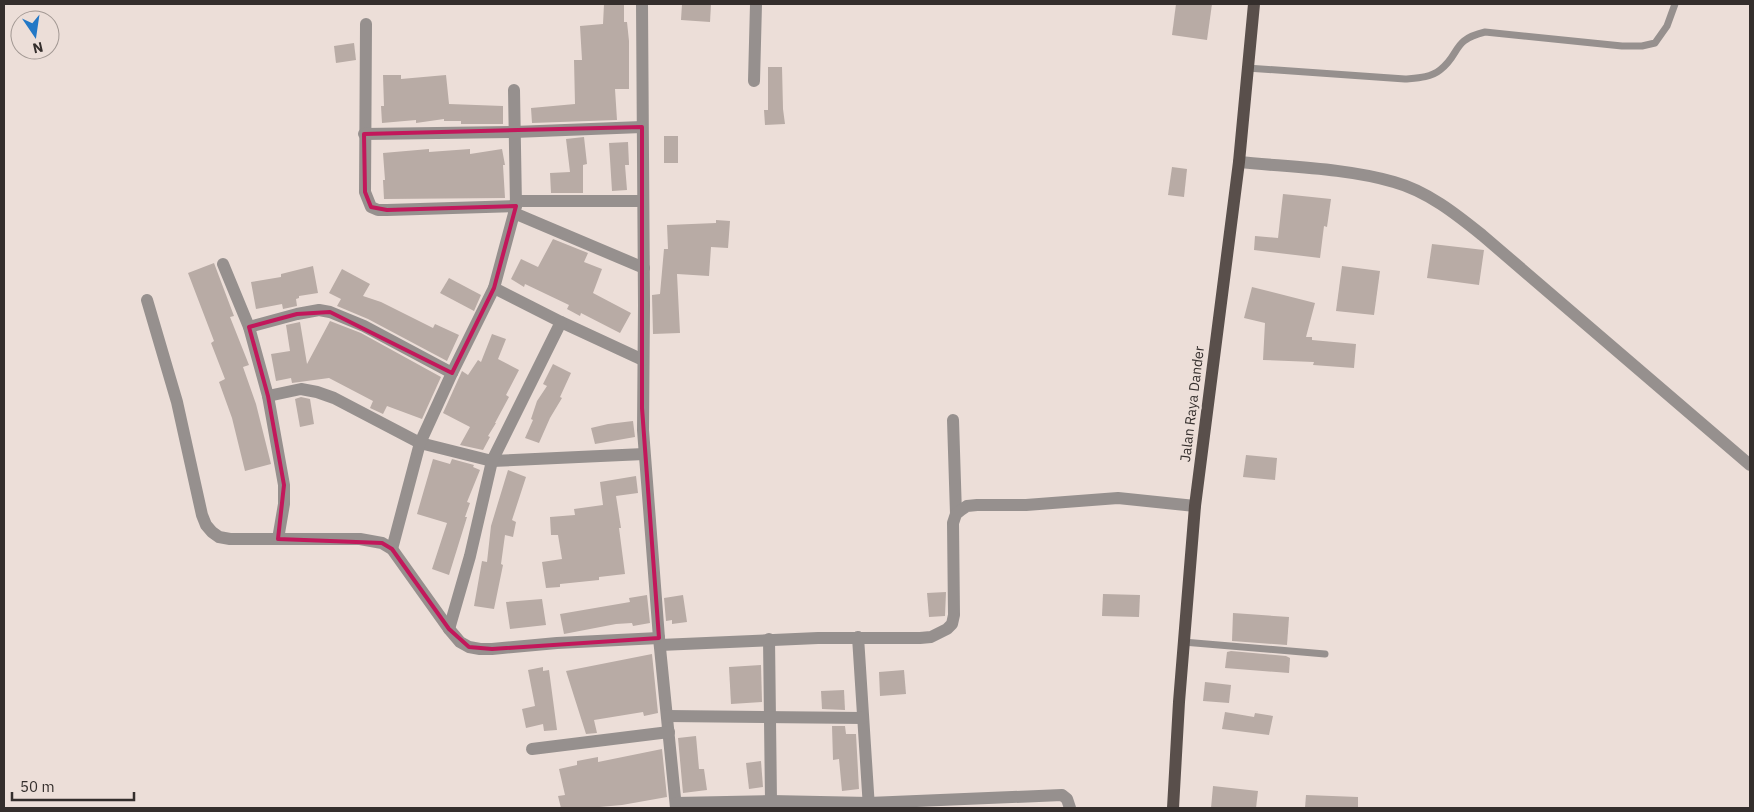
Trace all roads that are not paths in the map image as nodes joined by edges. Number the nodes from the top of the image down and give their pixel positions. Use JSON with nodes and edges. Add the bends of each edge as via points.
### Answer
{"nodes":[{"id":1,"x":642,"y":4,"type":"edge"},
{"id":2,"x":756,"y":4,"type":"edge"},
{"id":3,"x":1254,"y":4,"type":"edge"},
{"id":4,"x":1675,"y":4,"type":"edge"},
{"id":5,"x":366,"y":24,"type":"dead end"},
{"id":6,"x":1247,"y":68,"type":"junction"},
{"id":7,"x":754,"y":81,"type":"dead end"},
{"id":8,"x":514,"y":90,"type":"dead end"},
{"id":9,"x":642,"y":127,"type":"junction"},
{"id":10,"x":514,"y":132,"type":"junction"},
{"id":11,"x":364,"y":134,"type":"junction"},
{"id":12,"x":1238,"y":162,"type":"junction"},
{"id":13,"x":643,"y":201,"type":"junction"},
{"id":14,"x":515,"y":207,"type":"junction"},
{"id":15,"x":223,"y":264,"type":"dead end"},
{"id":16,"x":644,"y":268,"type":"junction"},
{"id":17,"x":494,"y":288,"type":"junction"},
{"id":18,"x":147,"y":300,"type":"dead end"},
{"id":19,"x":561,"y":322,"type":"junction"},
{"id":20,"x":248,"y":327,"type":"junction"},
{"id":21,"x":643,"y":360,"type":"junction"},
{"id":22,"x":452,"y":373,"type":"junction"},
{"id":23,"x":268,"y":396,"type":"junction"},
{"id":24,"x":952,"y":420,"type":"dead end"},
{"id":25,"x":420,"y":443,"type":"junction"},
{"id":26,"x":644,"y":454,"type":"junction"},
{"id":27,"x":492,"y":461,"type":"junction"},
{"id":28,"x":1750,"y":465,"type":"edge"},
{"id":29,"x":1195,"y":506,"type":"junction"},
{"id":30,"x":956,"y":514,"type":"junction"},
{"id":31,"x":278,"y":539,"type":"junction"},
{"id":32,"x":392,"y":549,"type":"junction"},
{"id":33,"x":449,"y":629,"type":"junction"},
{"id":34,"x":858,"y":637,"type":"junction"},
{"id":35,"x":769,"y":639,"type":"junction"},
{"id":36,"x":659,"y":641,"type":"junction"},
{"id":37,"x":1183,"y":642,"type":"junction"},
{"id":38,"x":1325,"y":654,"type":"dead end"},
{"id":39,"x":667,"y":716,"type":"junction"},
{"id":40,"x":770,"y":716,"type":"junction"},
{"id":41,"x":863,"y":718,"type":"junction"},
{"id":42,"x":669,"y":732,"type":"junction"},
{"id":43,"x":532,"y":749,"type":"dead end"},
{"id":44,"x":771,"y":801,"type":"junction"},
{"id":45,"x":676,"y":806,"type":"edge"},
{"id":46,"x":869,"y":806,"type":"edge"},
{"id":47,"x":1070,"y":808,"type":"edge"},
{"id":48,"x":1173,"y":808,"type":"edge"}],
"edges":[{"from":1,"to":9,"type":"street"},
{"from":2,"to":7,"type":"street"},
{"from":3,"to":6,"type":"main road","name":"Jalan Raya Dander"},
{"from":4,"to":6,"type":"lane","via":[[1667,26],[1655,43],[1642,46],[1484,32],[1464,39],[1441,70],[1428,77],[1406,79]]},
{"from":5,"to":11,"type":"street"},
{"from":6,"to":12,"type":"main road","name":"Jalan Raya Dander"},
{"from":8,"to":10,"type":"street"},
{"from":9,"to":10,"type":"street"},
{"from":9,"to":13,"type":"street"},
{"from":10,"to":11,"type":"street"},
{"from":10,"to":14,"type":"street"},
{"from":11,"to":14,"type":"street","via":[[365,192],[371,206],[378,210]]},
{"from":12,"to":28,"type":"street","via":[[1395,182],[1457,214]]},
{"from":12,"to":29,"type":"main road","name":"Jalan Raya Dander"},
{"from":13,"to":14,"type":"street"},
{"from":13,"to":16,"type":"street"},
{"from":14,"to":16,"type":"street"},
{"from":14,"to":17,"type":"street"},
{"from":15,"to":20,"type":"street"},
{"from":16,"to":21,"type":"street"},
{"from":17,"to":19,"type":"street"},
{"from":17,"to":22,"type":"street"},
{"from":18,"to":31,"type":"street","via":[[177,402],[206,525],[219,537],[230,540]]},
{"from":19,"to":21,"type":"street"},
{"from":19,"to":27,"type":"street"},
{"from":20,"to":22,"type":"street","via":[[297,314],[319,310],[330,312],[364,326]]},
{"from":20,"to":23,"type":"street"},
{"from":21,"to":26,"type":"street"},
{"from":22,"to":25,"type":"street"},
{"from":23,"to":25,"type":"street","via":[[301,390],[317,392]]},
{"from":23,"to":31,"type":"street","via":[[284,485]]},
{"from":24,"to":30,"type":"street"},
{"from":25,"to":27,"type":"street"},
{"from":25,"to":32,"type":"street"},
{"from":26,"to":27,"type":"street"},
{"from":26,"to":36,"type":"street"},
{"from":27,"to":33,"type":"street"},
{"from":29,"to":30,"type":"street","via":[[1102,498],[967,506]]},
{"from":29,"to":37,"type":"main road","name":"Jalan Raya Dander"},
{"from":30,"to":34,"type":"street","via":[[953,523],[955,606],[952,624],[931,637]]},
{"from":31,"to":32,"type":"street","via":[[366,540]]},
{"from":32,"to":33,"type":"street"},
{"from":33,"to":36,"type":"street","via":[[460,642],[480,649],[576,642]]},
{"from":34,"to":35,"type":"street"},
{"from":34,"to":41,"type":"street"},
{"from":35,"to":36,"type":"street"},
{"from":35,"to":40,"type":"street"},
{"from":36,"to":39,"type":"street"},
{"from":37,"to":38,"type":"lane"},
{"from":37,"to":48,"type":"main road","name":"Jalan Raya Dander"},
{"from":39,"to":40,"type":"street"},
{"from":39,"to":42,"type":"street"},
{"from":40,"to":41,"type":"street"},
{"from":40,"to":44,"type":"street"},
{"from":41,"to":46,"type":"street"},
{"from":42,"to":43,"type":"street"},
{"from":42,"to":45,"type":"street"},
{"from":44,"to":45,"type":"street"},
{"from":44,"to":46,"type":"street"},
{"from":46,"to":47,"type":"street","via":[[1062,795]]}]}
